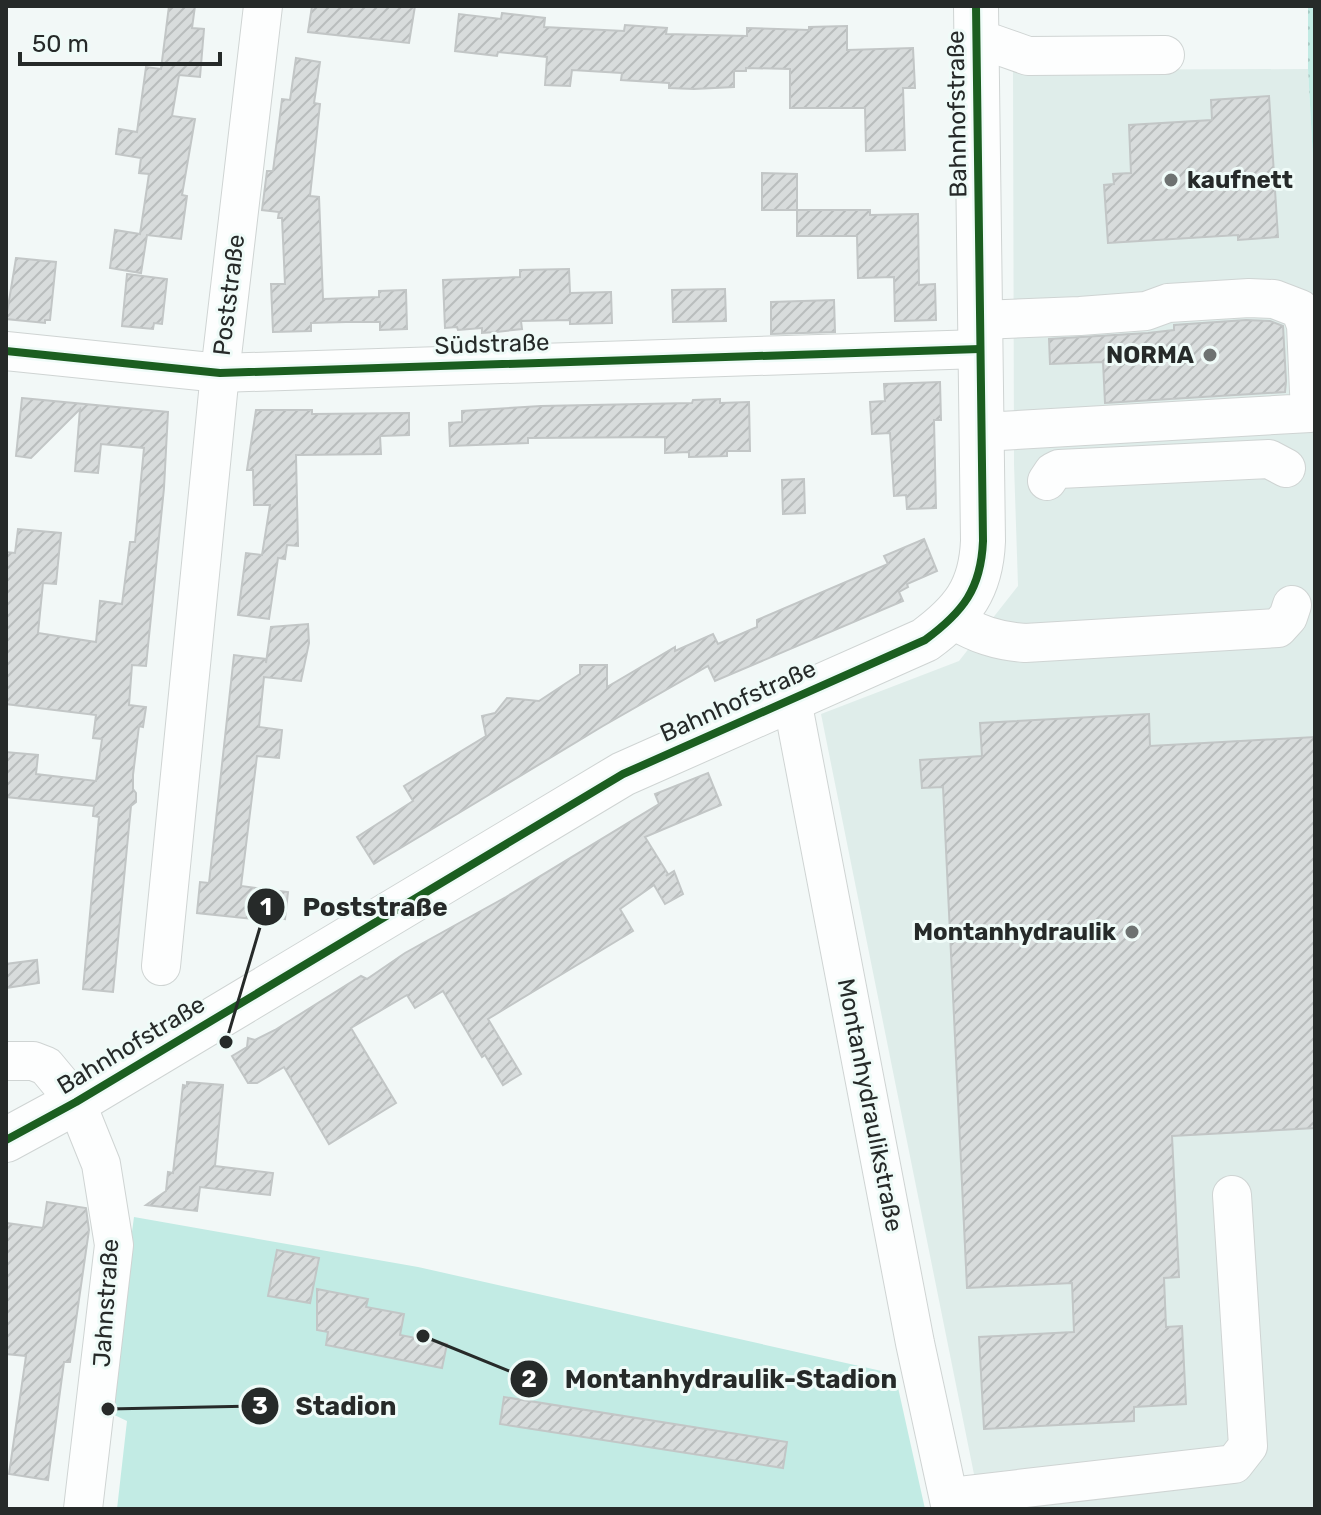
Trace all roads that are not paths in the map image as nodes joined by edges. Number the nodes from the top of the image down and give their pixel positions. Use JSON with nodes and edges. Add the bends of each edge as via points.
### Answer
{"nodes":[{"id":1,"x":263,"y":6,"type":"edge"},
{"id":2,"x":976,"y":24,"type":"edge"},
{"id":3,"x":1165,"y":55,"type":"dead end"},
{"id":4,"x":980,"y":334,"type":"junction"},
{"id":5,"x":6,"y":351,"type":"edge"},
{"id":6,"x":220,"y":373,"type":"junction"},
{"id":7,"x":982,"y":432,"type":"junction"},
{"id":8,"x":1286,"y":468,"type":"dead end"},
{"id":9,"x":1047,"y":481,"type":"dead end"},
{"id":10,"x":1292,"y":605,"type":"dead end"},
{"id":11,"x":953,"y":620,"type":"junction"},
{"id":12,"x":792,"y":700,"type":"junction"},
{"id":13,"x":161,"y":966,"type":"dead end"},
{"id":14,"x":6,"y":1061,"type":"edge"},
{"id":15,"x":76,"y":1102,"type":"junction"},
{"id":16,"x":6,"y":1140,"type":"edge"},
{"id":17,"x":1232,"y":1195,"type":"dead end"},
{"id":18,"x":950,"y":1503,"type":"edge"},
{"id":19,"x":83,"y":1509,"type":"edge"}],
"edges":[{"from":1,"to":6,"type":"street","name":"Poststraße"},
{"from":2,"to":3,"type":"street","via":[[994,44],[1028,56]]},
{"from":2,"to":4,"type":"main road","name":"Bahnhofstraße"},
{"from":4,"to":6,"type":"street","name":"Südstraße"},
{"from":4,"to":7,"type":"main road","name":"Bahnhofstraße"},
{"from":4,"to":7,"type":"street","name":"Südstraße","via":[[1178,302],[1283,301],[1300,309],[1306,325],[1310,413]]},
{"from":5,"to":6,"type":"street","name":"Südstraße"},
{"from":6,"to":13,"type":"street","name":"Poststraße"},
{"from":7,"to":11,"type":"main road","name":"Bahnhofstraße","via":[[982,567]]},
{"from":8,"to":9,"type":"street","via":[[1269,459],[1059,469]]},
{"from":10,"to":11,"type":"street","via":[[1278,628],[1025,643],[975,633]]},
{"from":11,"to":12,"type":"main road","name":"Bahnhofstraße","via":[[925,640]]},
{"from":12,"to":15,"type":"main road","name":"Bahnhofstraße","via":[[623,774]]},
{"from":12,"to":18,"type":"street","name":"Montanhydraulikstraße"},
{"from":14,"to":15,"type":"street","name":"Bahnhofstraße","via":[[46,1066]]},
{"from":15,"to":16,"type":"main road","name":"Bahnhofstraße"},
{"from":15,"to":19,"type":"street","name":"Jahnstraße","via":[[101,1164],[114,1245]]},
{"from":17,"to":18,"type":"street","via":[[1248,1446],[1234,1464]]}]}
